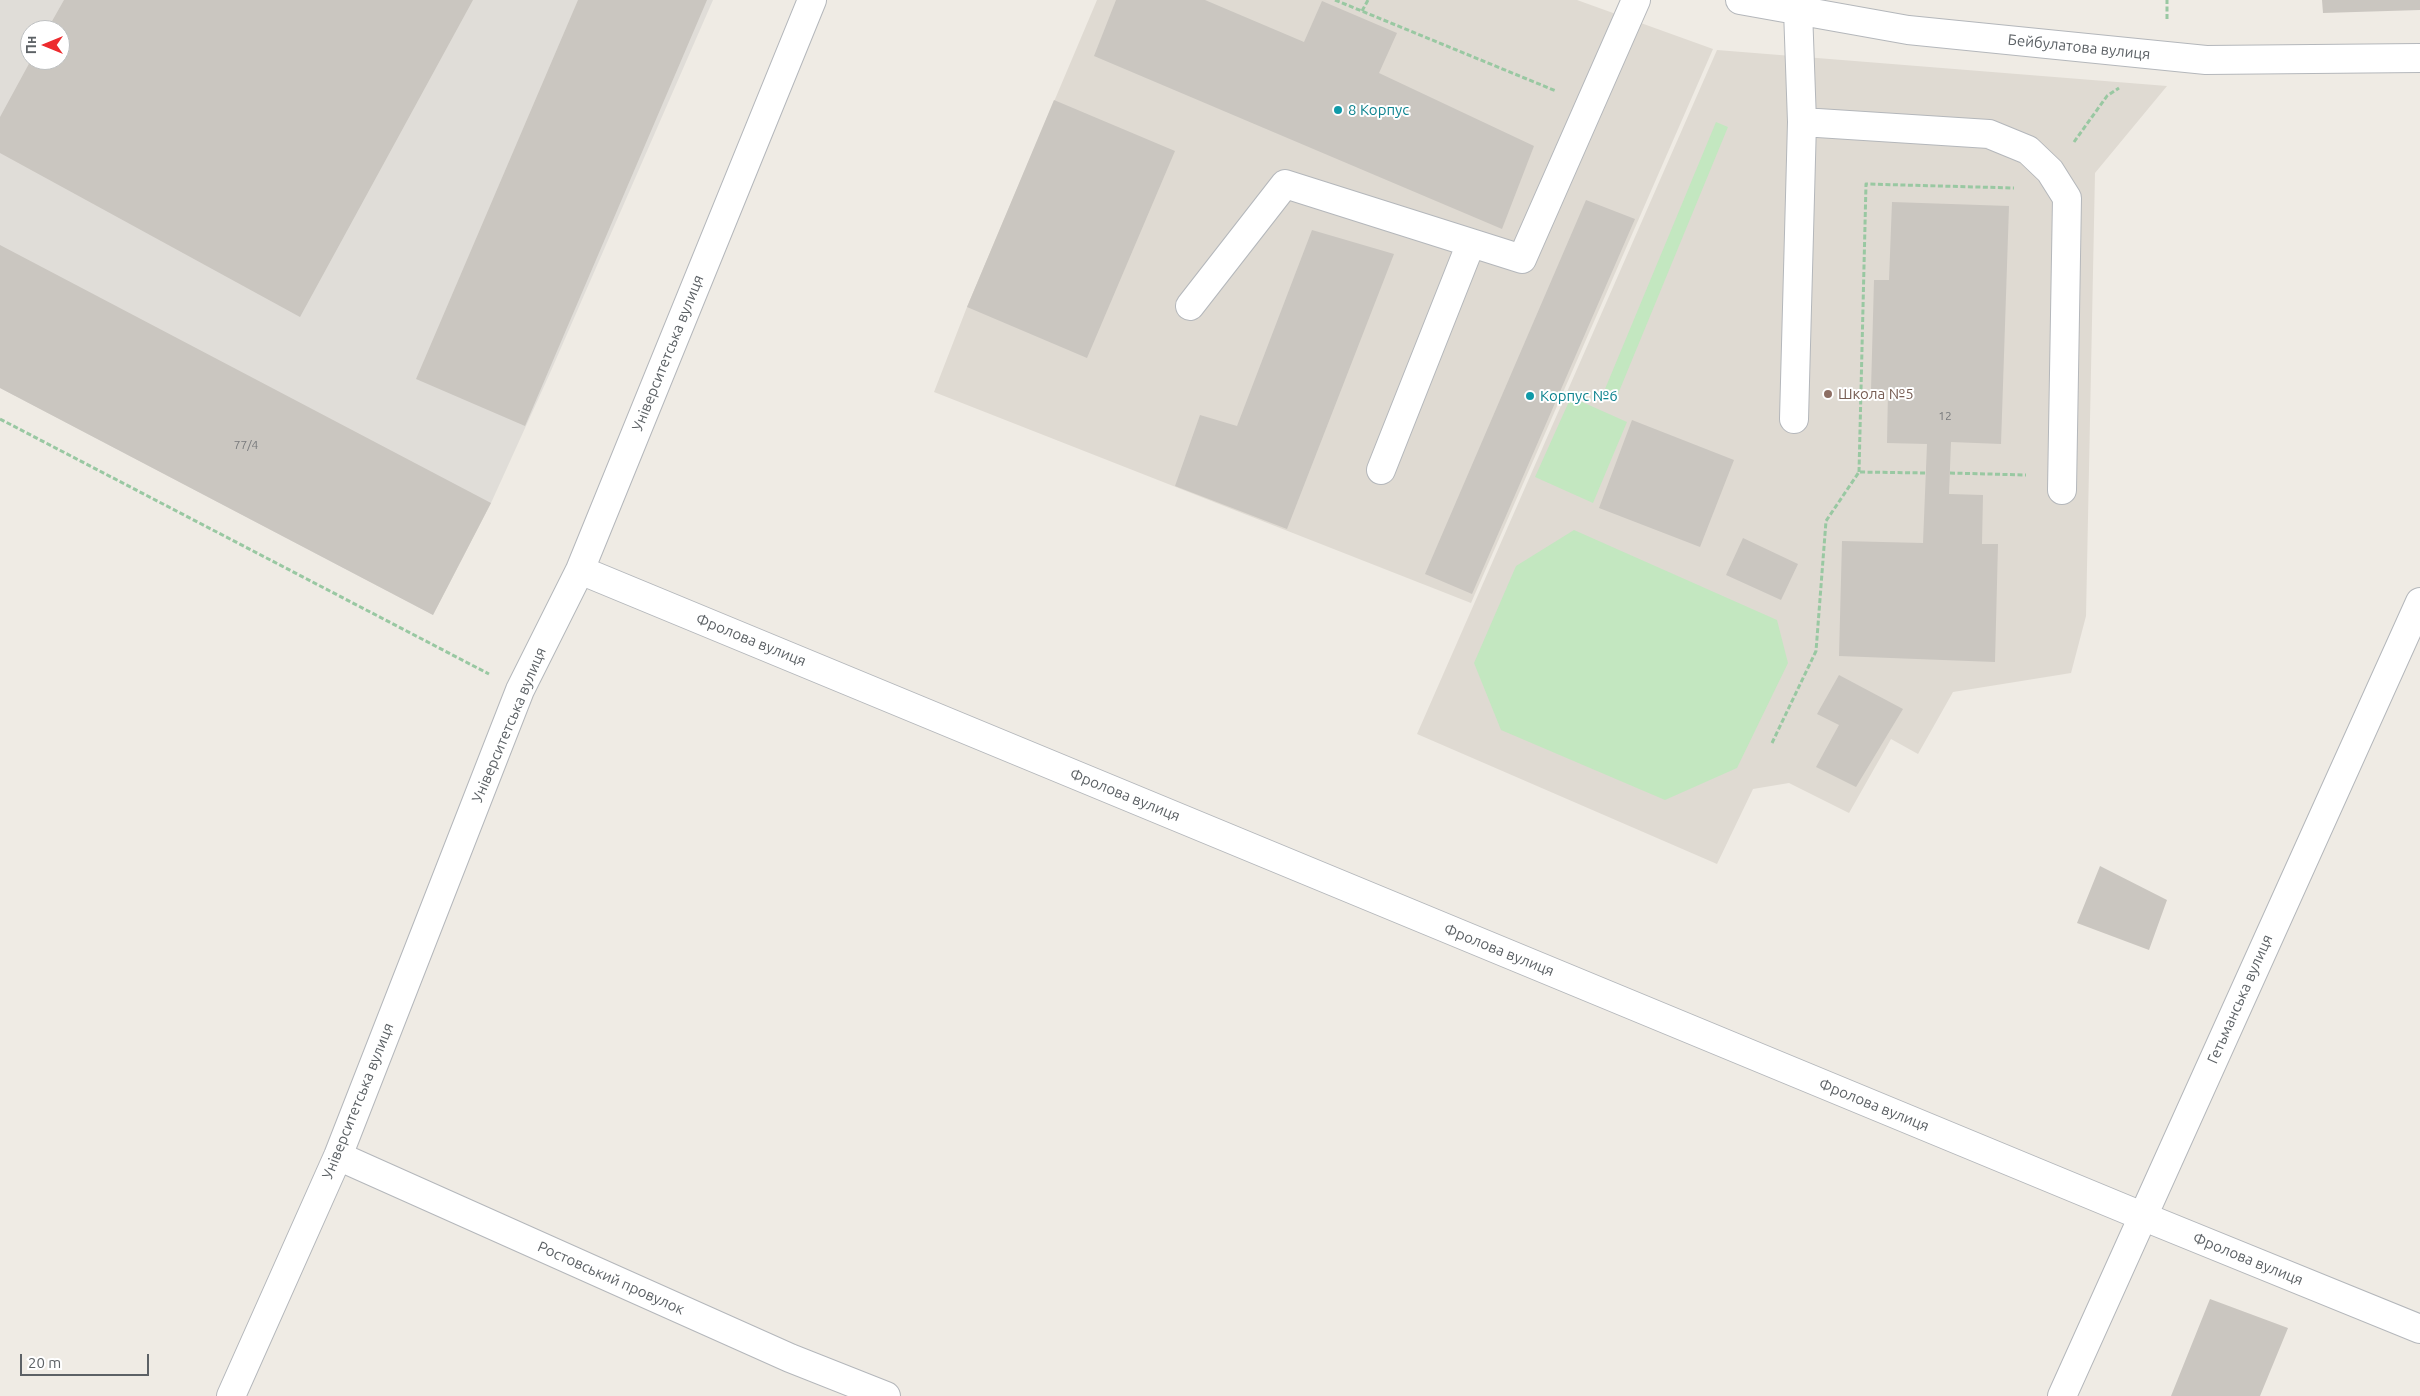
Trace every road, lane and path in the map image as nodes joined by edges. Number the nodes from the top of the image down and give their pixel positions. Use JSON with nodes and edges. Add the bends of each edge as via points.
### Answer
{"nodes":[{"id":1,"x":812,"y":0,"type":"edge"},
{"id":2,"x":1335,"y":0,"type":"edge"},
{"id":3,"x":1368,"y":0,"type":"edge"},
{"id":4,"x":1636,"y":0,"type":"edge"},
{"id":5,"x":1740,"y":0,"type":"edge"},
{"id":6,"x":1798,"y":10,"type":"junction"},
{"id":7,"x":1362,"y":12,"type":"junction"},
{"id":8,"x":2420,"y":58,"type":"edge"},
{"id":9,"x":2107,"y":96,"type":"dead end"},
{"id":10,"x":1590,"y":105,"type":"junction"},
{"id":11,"x":1802,"y":122,"type":"junction"},
{"id":12,"x":2090,"y":122,"type":"dead end"},
{"id":13,"x":2018,"y":188,"type":"dead end"},
{"id":14,"x":1471,"y":243,"type":"junction"},
{"id":15,"x":1190,"y":306,"type":"dead end"},
{"id":16,"x":0,"y":419,"type":"edge"},
{"id":17,"x":1794,"y":419,"type":"dead end"},
{"id":18,"x":1381,"y":470,"type":"dead end"},
{"id":19,"x":1858,"y":472,"type":"junction"},
{"id":20,"x":1926,"y":473,"type":"dead end"},
{"id":21,"x":1950,"y":473,"type":"dead end"},
{"id":22,"x":2031,"y":475,"type":"dead end"},
{"id":23,"x":2062,"y":490,"type":"dead end"},
{"id":24,"x":580,"y":570,"type":"junction"},
{"id":25,"x":2420,"y":602,"type":"edge"},
{"id":26,"x":520,"y":690,"type":"junction"},
{"id":27,"x":1772,"y":743,"type":"dead end"},
{"id":28,"x":338,"y":1156,"type":"junction"},
{"id":29,"x":2142,"y":1216,"type":"junction"},
{"id":30,"x":2420,"y":1329,"type":"edge"},
{"id":31,"x":231,"y":1396,"type":"edge"},
{"id":32,"x":886,"y":1396,"type":"edge"},
{"id":33,"x":2062,"y":1396,"type":"edge"}],
"edges":[{"from":1,"to":24,"type":"street","name":"Університетська вулиця"},
{"from":2,"to":7,"type":"path"},
{"from":3,"to":7,"type":"path"},
{"from":4,"to":10,"type":"street"},
{"from":5,"to":6,"type":"street","name":"Бейбулатова вулиця"},
{"from":6,"to":8,"type":"street","name":"Бейбулатова вулиця","via":[[1908,30],[2206,60]]},
{"from":6,"to":11,"type":"street"},
{"from":7,"to":10,"type":"path"},
{"from":9,"to":12,"type":"path"},
{"from":10,"to":14,"type":"street","via":[[1522,260]]},
{"from":11,"to":17,"type":"street"},
{"from":11,"to":23,"type":"street","via":[[1989,134],[2028,150],[2050,171],[2067,198]]},
{"from":13,"to":19,"type":"path","via":[[1866,184]]},
{"from":14,"to":15,"type":"street","via":[[1285,184]]},
{"from":14,"to":18,"type":"street"},
{"from":16,"to":26,"type":"path"},
{"from":19,"to":20,"type":"path"},
{"from":19,"to":27,"type":"path","via":[[1826,521],[1816,651]]},
{"from":21,"to":22,"type":"path"},
{"from":24,"to":26,"type":"street","name":"Університетська вулиця"},
{"from":24,"to":29,"type":"street","name":"Фролова вулиця"},
{"from":25,"to":29,"type":"street","name":"Гетьманська вулиця"},
{"from":26,"to":28,"type":"street","name":"Університетська вулиця"},
{"from":28,"to":31,"type":"street","name":"Університетська вулиця"},
{"from":28,"to":32,"type":"street","name":"Ростовський провулок","via":[[790,1358]]},
{"from":29,"to":30,"type":"street","name":"Фролова вулиця"},
{"from":29,"to":33,"type":"street","name":"Гетьманська вулиця"}]}
